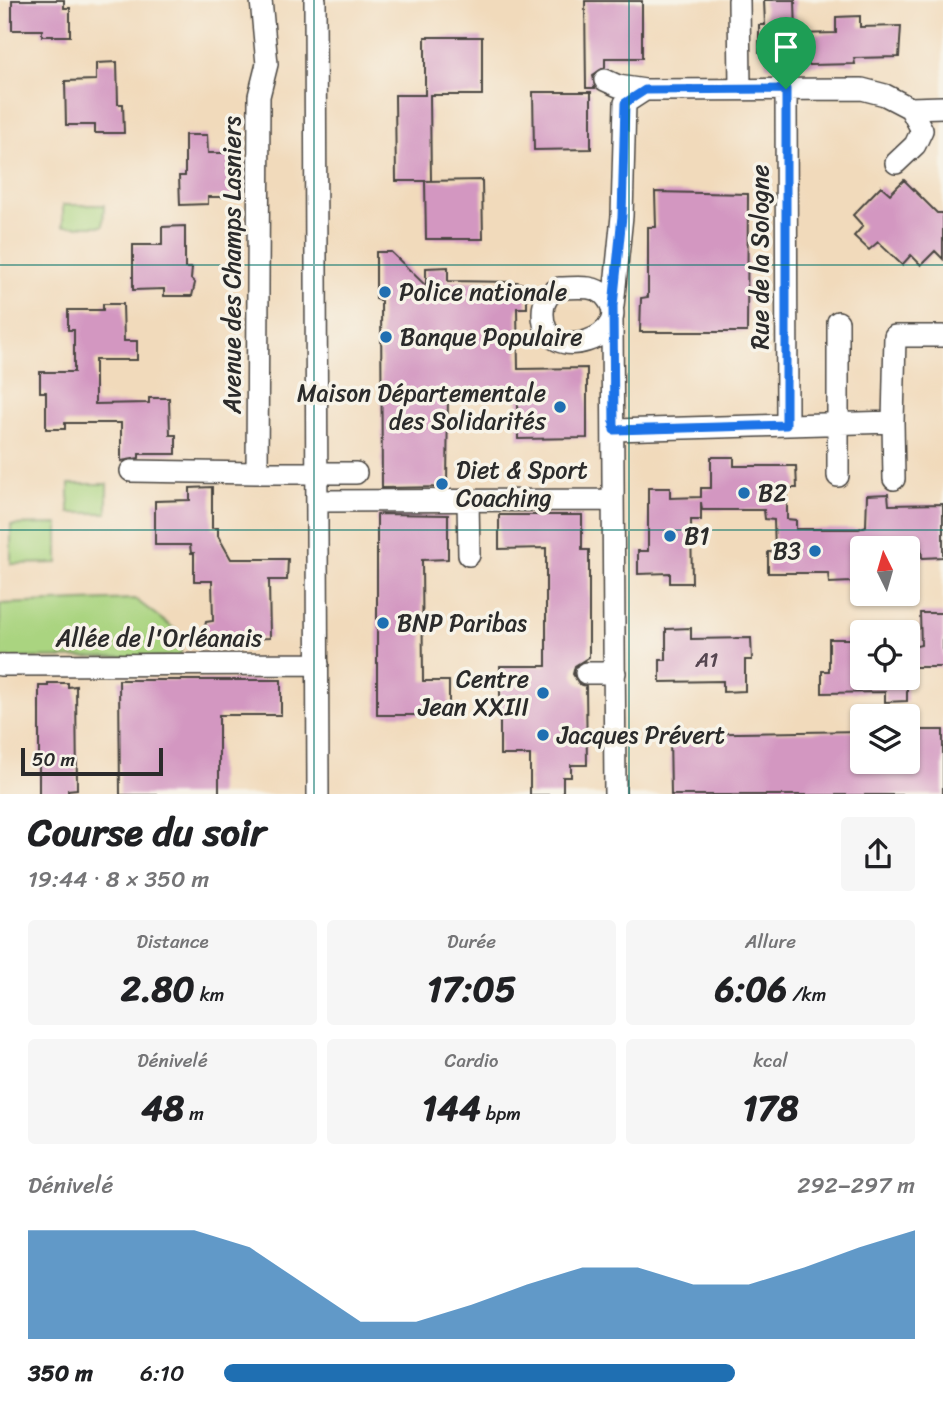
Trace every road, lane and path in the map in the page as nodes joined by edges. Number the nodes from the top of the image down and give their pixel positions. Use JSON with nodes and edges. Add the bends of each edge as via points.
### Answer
{"nodes":[{"id":1,"x":261,"y":0,"type":"edge"},
{"id":2,"x":316,"y":0,"type":"edge"},
{"id":3,"x":739,"y":0,"type":"edge"},
{"id":4,"x":606,"y":80,"type":"dead end"},
{"id":5,"x":740,"y":89,"type":"junction"},
{"id":6,"x":786,"y":89,"type":"junction"},
{"id":7,"x":645,"y":90,"type":"junction"},
{"id":8,"x":943,"y":107,"type":"edge"},
{"id":9,"x":910,"y":108,"type":"junction"},
{"id":10,"x":896,"y":163,"type":"dead end"},
{"id":11,"x":838,"y":322,"type":"dead end"},
{"id":12,"x":943,"y":336,"type":"edge"},
{"id":13,"x":893,"y":422,"type":"junction"},
{"id":14,"x":837,"y":424,"type":"junction"},
{"id":15,"x":786,"y":425,"type":"junction"},
{"id":16,"x":614,"y":430,"type":"junction"},
{"id":17,"x":131,"y":471,"type":"dead end"},
{"id":18,"x":257,"y":473,"type":"junction"},
{"id":19,"x":317,"y":473,"type":"junction"},
{"id":20,"x":356,"y":473,"type":"dead end"},
{"id":21,"x":838,"y":476,"type":"dead end"},
{"id":22,"x":894,"y":479,"type":"dead end"},
{"id":23,"x":613,"y":500,"type":"junction"},
{"id":24,"x":317,"y":501,"type":"junction"},
{"id":25,"x":468,"y":501,"type":"junction"},
{"id":26,"x":469,"y":555,"type":"dead end"},
{"id":27,"x":318,"y":664,"type":"junction"},
{"id":28,"x":0,"y":665,"type":"edge"},
{"id":29,"x":586,"y":673,"type":"dead end"},
{"id":30,"x":615,"y":673,"type":"junction"},
{"id":31,"x":318,"y":794,"type":"edge"},
{"id":32,"x":615,"y":794,"type":"edge"}],
"edges":[{"from":1,"to":18,"type":"street","name":"Avenue des Champs Lasniers","via":[[267,64],[259,96]]},
{"from":2,"to":19,"type":"street"},
{"from":3,"to":5,"type":"street"},
{"from":4,"to":7,"type":"street"},
{"from":5,"to":6,"type":"street"},
{"from":5,"to":7,"type":"street"},
{"from":6,"to":9,"type":"street","via":[[862,89]]},
{"from":6,"to":15,"type":"street","name":"Rue de la Sologne"},
{"from":7,"to":16,"type":"street","via":[[625,103],[613,312]]},
{"from":8,"to":9,"type":"street"},
{"from":9,"to":10,"type":"street","via":[[922,130],[915,145]]},
{"from":11,"to":14,"type":"street"},
{"from":12,"to":13,"type":"street","via":[[895,336]]},
{"from":13,"to":14,"type":"street"},
{"from":13,"to":22,"type":"street"},
{"from":14,"to":15,"type":"street"},
{"from":14,"to":21,"type":"street"},
{"from":15,"to":16,"type":"street"},
{"from":16,"to":23,"type":"street"},
{"from":17,"to":18,"type":"street"},
{"from":18,"to":19,"type":"street"},
{"from":19,"to":20,"type":"street"},
{"from":19,"to":24,"type":"street"},
{"from":23,"to":25,"type":"street"},
{"from":23,"to":30,"type":"street"},
{"from":24,"to":25,"type":"street"},
{"from":24,"to":27,"type":"street"},
{"from":25,"to":26,"type":"street"},
{"from":27,"to":28,"type":"street","name":"Allée de l'Orléanais"},
{"from":27,"to":31,"type":"street"},
{"from":29,"to":30,"type":"street"},
{"from":30,"to":32,"type":"street"}]}
